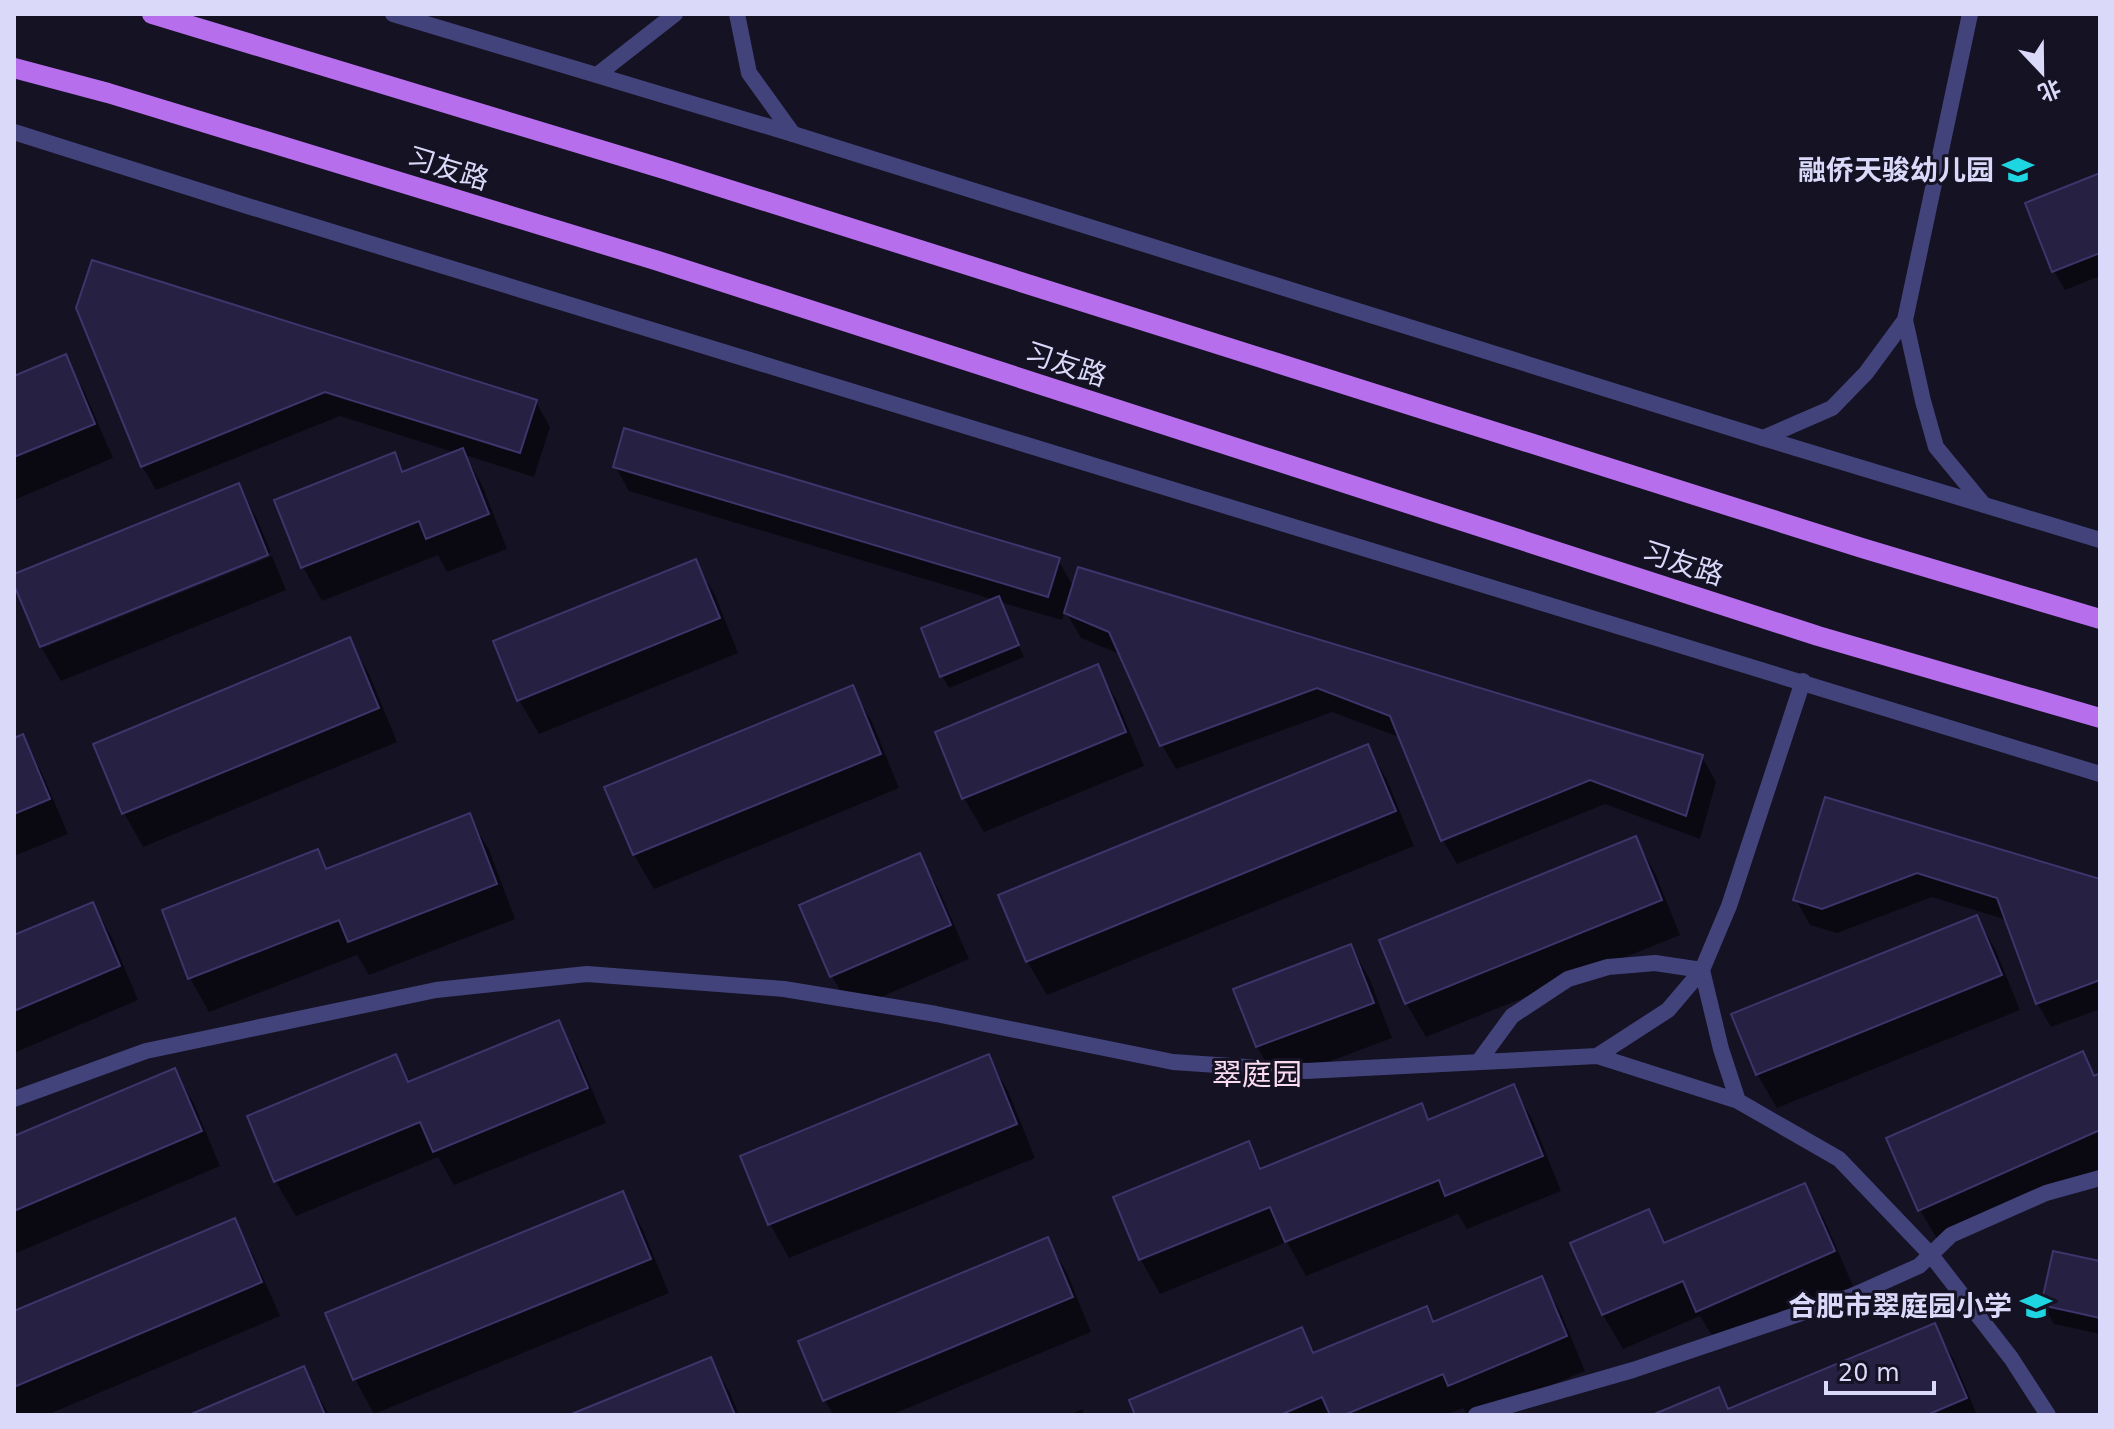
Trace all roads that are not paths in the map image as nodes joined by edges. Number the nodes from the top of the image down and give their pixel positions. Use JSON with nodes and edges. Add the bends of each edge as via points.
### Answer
{"nodes":[{"id":1,"x":152,"y":14,"type":"edge"},
{"id":2,"x":393,"y":14,"type":"edge"},
{"id":3,"x":675,"y":14,"type":"edge"},
{"id":4,"x":737,"y":14,"type":"edge"},
{"id":5,"x":1970,"y":14,"type":"edge"},
{"id":6,"x":14,"y":68,"type":"edge"},
{"id":7,"x":597,"y":75,"type":"junction"},
{"id":8,"x":14,"y":132,"type":"edge"},
{"id":9,"x":793,"y":134,"type":"junction"},
{"id":10,"x":1905,"y":320,"type":"junction"},
{"id":11,"x":1763,"y":438,"type":"junction"},
{"id":12,"x":1984,"y":505,"type":"junction"},
{"id":13,"x":2100,"y":540,"type":"edge"},
{"id":14,"x":2100,"y":619,"type":"edge"},
{"id":15,"x":1803,"y":681,"type":"junction"},
{"id":16,"x":2100,"y":718,"type":"edge"},
{"id":17,"x":2100,"y":774,"type":"edge"},
{"id":18,"x":1702,"y":970,"type":"junction"},
{"id":19,"x":1597,"y":1056,"type":"junction"},
{"id":20,"x":1479,"y":1061,"type":"junction"},
{"id":21,"x":14,"y":1099,"type":"edge"},
{"id":22,"x":1738,"y":1101,"type":"junction"},
{"id":23,"x":2100,"y":1178,"type":"edge"},
{"id":24,"x":1931,"y":1255,"type":"junction"},
{"id":25,"x":1476,"y":1415,"type":"edge"},
{"id":26,"x":2048,"y":1415,"type":"edge"}],
"edges":[{"from":1,"to":14,"type":"main road"},
{"from":2,"to":7,"type":"street"},
{"from":3,"to":7,"type":"street"},
{"from":4,"to":9,"type":"street","via":[[749,73]]},
{"from":5,"to":10,"type":"street"},
{"from":6,"to":16,"type":"main road","name":"习友路","via":[[655,260],[1802,631]]},
{"from":7,"to":9,"type":"street"},
{"from":8,"to":15,"type":"street"},
{"from":9,"to":11,"type":"street"},
{"from":10,"to":11,"type":"street","via":[[1832,408]]},
{"from":10,"to":12,"type":"street","via":[[1936,447]]},
{"from":11,"to":12,"type":"street"},
{"from":12,"to":13,"type":"street"},
{"from":15,"to":17,"type":"street"},
{"from":15,"to":18,"type":"street","via":[[1729,906]]},
{"from":18,"to":19,"type":"street","via":[[1668,1010]]},
{"from":18,"to":20,"type":"street","via":[[1655,963],[1608,967],[1568,979],[1512,1016]]},
{"from":18,"to":22,"type":"street"},
{"from":19,"to":20,"type":"street"},
{"from":19,"to":22,"type":"street"},
{"from":20,"to":21,"type":"street","via":[[1306,1071],[1173,1062],[784,989],[587,974],[436,990],[146,1051]]},
{"from":22,"to":24,"type":"street","via":[[1839,1159]]},
{"from":23,"to":24,"type":"street","via":[[2046,1193],[1951,1235]]},
{"from":24,"to":25,"type":"street","via":[[1919,1266],[1852,1296],[1633,1370]]},
{"from":24,"to":26,"type":"street"}]}
